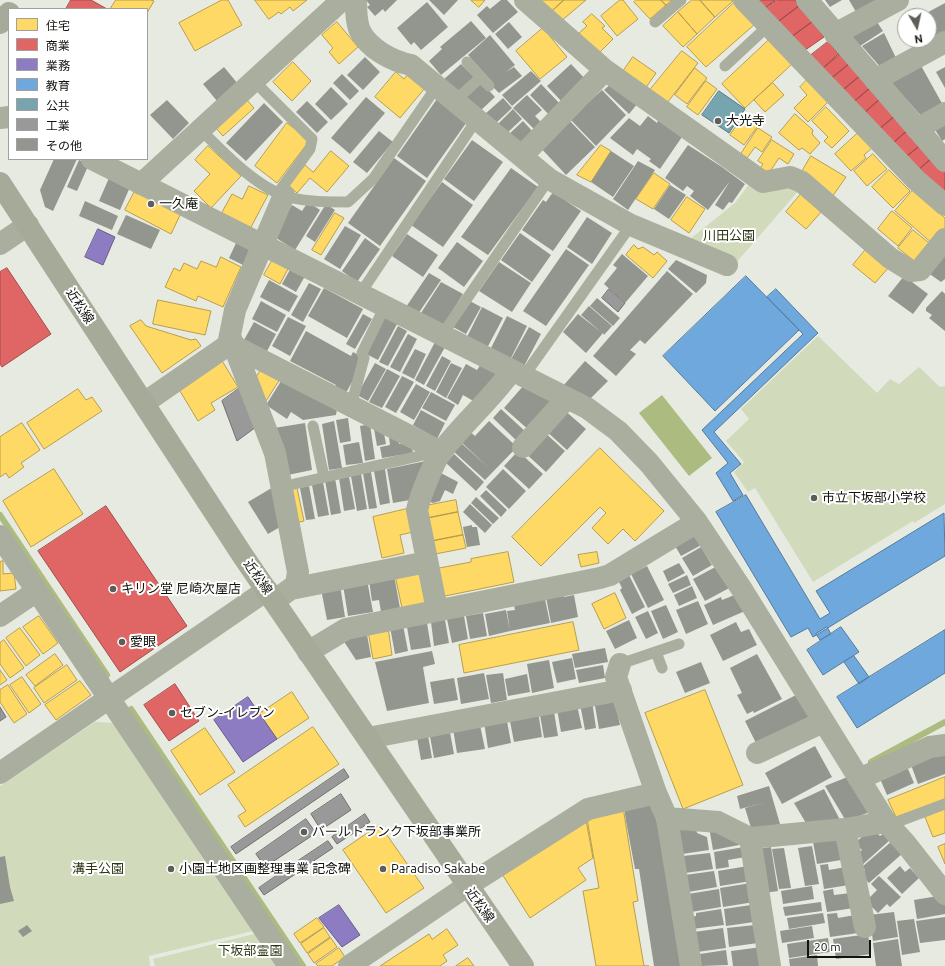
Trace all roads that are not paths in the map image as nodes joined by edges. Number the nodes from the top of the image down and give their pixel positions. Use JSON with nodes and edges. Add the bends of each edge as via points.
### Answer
{"nodes":[{"id":1,"x":20,"y":0,"type":"edge"},
{"id":2,"x":342,"y":0,"type":"edge"},
{"id":3,"x":356,"y":0,"type":"edge"},
{"id":4,"x":525,"y":0,"type":"edge"},
{"id":5,"x":681,"y":0,"type":"edge"},
{"id":6,"x":744,"y":0,"type":"edge"},
{"id":7,"x":807,"y":0,"type":"edge"},
{"id":8,"x":898,"y":0,"type":"edge"},
{"id":9,"x":14,"y":8,"type":"edge"},
{"id":10,"x":8,"y":14,"type":"edge"},
{"id":11,"x":655,"y":22,"type":"dead end"},
{"id":12,"x":0,"y":24,"type":"edge"},
{"id":13,"x":768,"y":26,"type":"junction"},
{"id":14,"x":835,"y":34,"type":"junction"},
{"id":15,"x":945,"y":42,"type":"edge"},
{"id":16,"x":467,"y":62,"type":"dead end"},
{"id":17,"x":725,"y":66,"type":"dead end"},
{"id":18,"x":606,"y":70,"type":"junction"},
{"id":19,"x":481,"y":77,"type":"junction"},
{"id":20,"x":875,"y":80,"type":"junction"},
{"id":21,"x":254,"y":81,"type":"junction"},
{"id":22,"x":437,"y":86,"type":"junction"},
{"id":23,"x":489,"y":86,"type":"dead end"},
{"id":24,"x":455,"y":101,"type":"junction"},
{"id":25,"x":945,"y":113,"type":"edge"},
{"id":26,"x":478,"y":119,"type":"junction"},
{"id":27,"x":917,"y":129,"type":"junction"},
{"id":28,"x":201,"y":130,"type":"junction"},
{"id":29,"x":522,"y":156,"type":"junction"},
{"id":30,"x":94,"y":160,"type":"edge"},
{"id":31,"x":945,"y":161,"type":"edge"},
{"id":32,"x":549,"y":179,"type":"junction"},
{"id":33,"x":0,"y":183,"type":"edge"},
{"id":34,"x":141,"y":184,"type":"junction"},
{"id":35,"x":281,"y":194,"type":"junction"},
{"id":36,"x":945,"y":205,"type":"edge"},
{"id":37,"x":28,"y":225,"type":"junction"},
{"id":38,"x":631,"y":226,"type":"junction"},
{"id":39,"x":945,"y":240,"type":"edge"},
{"id":40,"x":0,"y":244,"type":"edge"},
{"id":41,"x":263,"y":245,"type":"junction"},
{"id":42,"x":727,"y":265,"type":"dead end"},
{"id":43,"x":360,"y":294,"type":"junction"},
{"id":44,"x":385,"y":306,"type":"junction"},
{"id":45,"x":442,"y":335,"type":"junction"},
{"id":46,"x":232,"y":341,"type":"junction"},
{"id":47,"x":518,"y":373,"type":"junction"},
{"id":48,"x":567,"y":398,"type":"junction"},
{"id":49,"x":144,"y":403,"type":"junction"},
{"id":50,"x":351,"y":406,"type":"junction"},
{"id":51,"x":313,"y":426,"type":"dead end"},
{"id":52,"x":523,"y":447,"type":"dead end"},
{"id":53,"x":441,"y":452,"type":"junction"},
{"id":54,"x":324,"y":477,"type":"junction"},
{"id":55,"x":281,"y":487,"type":"junction"},
{"id":56,"x":697,"y":522,"type":"junction"},
{"id":57,"x":2,"y":543,"type":"edge"},
{"id":58,"x":427,"y":562,"type":"junction"},
{"id":59,"x":37,"y":591,"type":"junction"},
{"id":60,"x":277,"y":594,"type":"junction"},
{"id":61,"x":437,"y":610,"type":"junction"},
{"id":62,"x":0,"y":616,"type":"edge"},
{"id":63,"x":679,"y":644,"type":"dead end"},
{"id":64,"x":308,"y":652,"type":"junction"},
{"id":65,"x":656,"y":652,"type":"junction"},
{"id":66,"x":620,"y":664,"type":"joint"},
{"id":67,"x":662,"y":668,"type":"dead end"},
{"id":68,"x":621,"y":690,"type":"junction"},
{"id":69,"x":110,"y":699,"type":"junction"},
{"id":70,"x":824,"y":722,"type":"junction"},
{"id":71,"x":368,"y":738,"type":"junction"},
{"id":72,"x":945,"y":745,"type":"edge"},
{"id":73,"x":757,"y":753,"type":"dead end"},
{"id":74,"x":0,"y":773,"type":"edge"},
{"id":75,"x":865,"y":776,"type":"junction"},
{"id":76,"x":656,"y":793,"type":"junction"},
{"id":77,"x":945,"y":804,"type":"edge"},
{"id":78,"x":667,"y":818,"type":"junction"},
{"id":79,"x":892,"y":823,"type":"junction"},
{"id":80,"x":845,"y":829,"type":"junction"},
{"id":81,"x":750,"y":838,"type":"junction"},
{"id":82,"x":942,"y":885,"type":"edge"},
{"id":83,"x":467,"y":886,"type":"junction"},
{"id":84,"x":864,"y":927,"type":"dead end"},
{"id":85,"x":289,"y":966,"type":"edge"},
{"id":86,"x":349,"y":966,"type":"edge"},
{"id":87,"x":523,"y":966,"type":"edge"},
{"id":88,"x":691,"y":966,"type":"edge"},
{"id":89,"x":770,"y":966,"type":"edge"}],
"edges":[{"from":1,"to":9,"type":"street"},
{"from":2,"to":21,"type":"street"},
{"from":3,"to":22,"type":"street","via":[[360,30],[368,41],[398,62],[411,65]]},
{"from":4,"to":18,"type":"street"},
{"from":5,"to":11,"type":"lane"},
{"from":6,"to":13,"type":"street"},
{"from":7,"to":14,"type":"street"},
{"from":8,"to":14,"type":"street"},
{"from":10,"to":12,"type":"street"},
{"from":13,"to":17,"type":"lane"},
{"from":13,"to":36,"type":"street","via":[[916,180]]},
{"from":14,"to":20,"type":"street"},
{"from":15,"to":20,"type":"street"},
{"from":16,"to":19,"type":"lane"},
{"from":18,"to":29,"type":"street"},
{"from":18,"to":39,"type":"street","via":[[708,135],[763,182],[790,177],[802,182],[890,258],[910,271],[920,270]]},
{"from":19,"to":23,"type":"lane"},
{"from":19,"to":24,"type":"lane"},
{"from":20,"to":27,"type":"street"},
{"from":21,"to":28,"type":"street"},
{"from":21,"to":35,"type":"lane","via":[[312,139],[310,149]]},
{"from":22,"to":24,"type":"street"},
{"from":22,"to":35,"type":"lane","via":[[373,179],[348,202],[290,198]]},
{"from":24,"to":26,"type":"street"},
{"from":25,"to":27,"type":"street"},
{"from":26,"to":29,"type":"street"},
{"from":26,"to":43,"type":"lane"},
{"from":27,"to":31,"type":"street"},
{"from":28,"to":34,"type":"street"},
{"from":28,"to":35,"type":"lane","via":[[229,159]]},
{"from":29,"to":32,"type":"street"},
{"from":30,"to":34,"type":"street"},
{"from":32,"to":38,"type":"street"},
{"from":32,"to":45,"type":"lane"},
{"from":33,"to":37,"type":"street","name":"近松線"},
{"from":34,"to":41,"type":"street"},
{"from":35,"to":41,"type":"street"},
{"from":37,"to":40,"type":"street"},
{"from":37,"to":49,"type":"street","name":"近松線"},
{"from":38,"to":42,"type":"street"},
{"from":38,"to":47,"type":"lane"},
{"from":41,"to":43,"type":"street"},
{"from":41,"to":46,"type":"street","via":[[235,310]]},
{"from":43,"to":44,"type":"street"},
{"from":44,"to":45,"type":"street"},
{"from":44,"to":50,"type":"lane","via":[[362,353],[364,358]]},
{"from":45,"to":47,"type":"street"},
{"from":46,"to":49,"type":"street"},
{"from":46,"to":50,"type":"street"},
{"from":46,"to":55,"type":"street","via":[[275,453]]},
{"from":47,"to":48,"type":"street"},
{"from":47,"to":53,"type":"street","via":[[502,385]]},
{"from":48,"to":52,"type":"street"},
{"from":48,"to":56,"type":"street","via":[[587,408],[618,431],[649,463]]},
{"from":49,"to":60,"type":"street","name":"近松線"},
{"from":50,"to":53,"type":"street"},
{"from":51,"to":54,"type":"lane"},
{"from":53,"to":54,"type":"lane"},
{"from":53,"to":58,"type":"street","via":[[417,510]]},
{"from":54,"to":55,"type":"lane"},
{"from":55,"to":60,"type":"street","via":[[298,572],[296,585]]},
{"from":56,"to":61,"type":"street","via":[[605,576]]},
{"from":56,"to":70,"type":"street"},
{"from":57,"to":59,"type":"street"},
{"from":58,"to":60,"type":"street"},
{"from":58,"to":61,"type":"street"},
{"from":59,"to":62,"type":"street"},
{"from":59,"to":69,"type":"street"},
{"from":60,"to":64,"type":"street","name":"近松線"},
{"from":60,"to":69,"type":"street"},
{"from":61,"to":64,"type":"street","via":[[346,629]]},
{"from":63,"to":65,"type":"lane"},
{"from":64,"to":71,"type":"street","name":"近松線"},
{"from":65,"to":66,"type":"lane"},
{"from":65,"to":67,"type":"lane"},
{"from":66,"to":68,"type":"street","via":[[616,677]]},
{"from":68,"to":71,"type":"street"},
{"from":68,"to":76,"type":"street"},
{"from":69,"to":74,"type":"street"},
{"from":69,"to":85,"type":"street"},
{"from":70,"to":73,"type":"street"},
{"from":70,"to":75,"type":"street"},
{"from":71,"to":83,"type":"street","name":"近松線"},
{"from":72,"to":75,"type":"street","via":[[930,746]]},
{"from":75,"to":79,"type":"street"},
{"from":76,"to":78,"type":"street"},
{"from":76,"to":83,"type":"street","via":[[588,809]]},
{"from":77,"to":79,"type":"lane"},
{"from":78,"to":81,"type":"street","via":[[718,822]]},
{"from":78,"to":88,"type":"street"},
{"from":79,"to":80,"type":"street"},
{"from":79,"to":82,"type":"street"},
{"from":80,"to":81,"type":"street"},
{"from":80,"to":84,"type":"street"},
{"from":81,"to":89,"type":"street"},
{"from":83,"to":86,"type":"street"},
{"from":83,"to":87,"type":"street","name":"近松線"}]}
